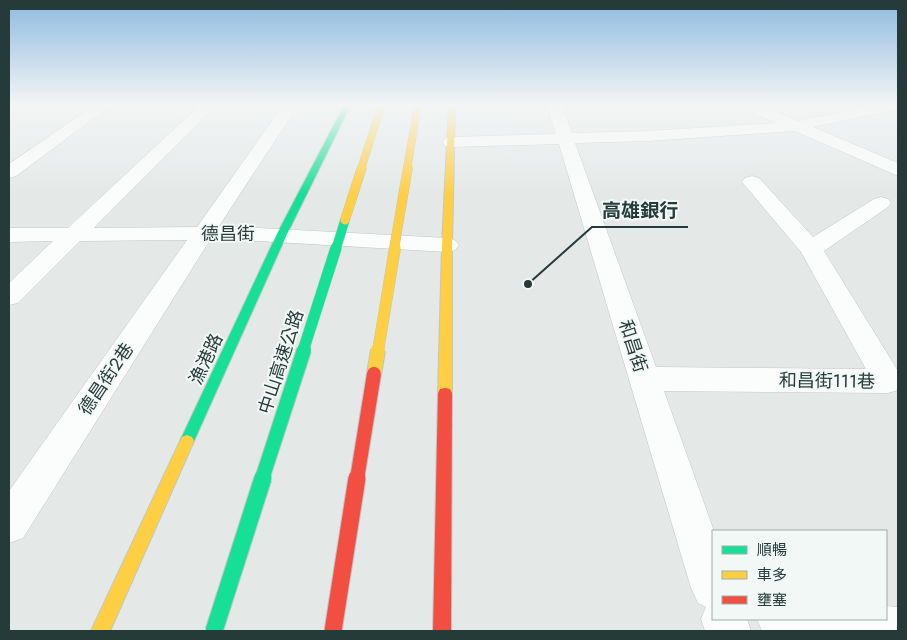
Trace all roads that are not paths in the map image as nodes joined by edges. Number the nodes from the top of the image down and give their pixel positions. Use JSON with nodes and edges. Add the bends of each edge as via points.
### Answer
{"nodes":[{"id":1,"x":63,"y":134,"type":"edge"},
{"id":2,"x":179,"y":134,"type":"edge"},
{"id":3,"x":272,"y":134,"type":"edge"},
{"id":4,"x":333,"y":134,"type":"edge"},
{"id":5,"x":372,"y":134,"type":"edge"},
{"id":6,"x":413,"y":134,"type":"edge"},
{"id":7,"x":451,"y":134,"type":"edge"},
{"id":8,"x":563,"y":134,"type":"edge"},
{"id":9,"x":680,"y":134,"type":"edge"},
{"id":10,"x":815,"y":134,"type":"edge"},
{"id":11,"x":564,"y":139,"type":"junction"},
{"id":12,"x":451,"y":142,"type":"junction"},
{"id":13,"x":898,"y":170,"type":"edge"},
{"id":14,"x":9,"y":172,"type":"edge"},
{"id":15,"x":752,"y":182,"type":"dead end"},
{"id":16,"x":881,"y":203,"type":"dead end"},
{"id":17,"x":74,"y":234,"type":"junction"},
{"id":18,"x":203,"y":234,"type":"junction"},
{"id":19,"x":282,"y":234,"type":"junction"},
{"id":20,"x":9,"y":235,"type":"edge"},
{"id":21,"x":447,"y":245,"type":"junction"},
{"id":22,"x":812,"y":249,"type":"junction"},
{"id":23,"x":9,"y":296,"type":"edge"},
{"id":24,"x":644,"y":379,"type":"junction"},
{"id":25,"x":893,"y":382,"type":"edge"},
{"id":26,"x":9,"y":524,"type":"edge"},
{"id":27,"x":712,"y":585,"type":"edge"},
{"id":28,"x":791,"y":620,"type":"edge"},
{"id":29,"x":898,"y":630,"type":"edge"},
{"id":30,"x":100,"y":631,"type":"edge"},
{"id":31,"x":214,"y":631,"type":"edge"},
{"id":32,"x":333,"y":631,"type":"edge"},
{"id":33,"x":442,"y":631,"type":"edge"}],
"edges":[{"from":1,"to":14,"type":"street"},
{"from":2,"to":17,"type":"street"},
{"from":3,"to":18,"type":"street","name":"德昌街2巷"},
{"from":4,"to":19,"type":"main road","name":"漁港路"},
{"from":5,"to":31,"type":"main road","name":"中山高速公路","bridge":true},
{"from":6,"to":32,"type":"main road","bridge":true},
{"from":7,"to":12,"type":"main road"},
{"from":8,"to":11,"type":"street","name":"和昌街"},
{"from":9,"to":11,"type":"street"},
{"from":10,"to":13,"type":"street"},
{"from":11,"to":12,"type":"street"},
{"from":11,"to":24,"type":"street","name":"和昌街"},
{"from":12,"to":21,"type":"main road"},
{"from":15,"to":22,"type":"street","name":"和昌街111巷"},
{"from":16,"to":22,"type":"street"},
{"from":17,"to":18,"type":"street","name":"德昌街"},
{"from":17,"to":20,"type":"street","name":"德昌街"},
{"from":17,"to":23,"type":"street"},
{"from":18,"to":19,"type":"street","name":"德昌街"},
{"from":18,"to":26,"type":"street","name":"德昌街2巷"},
{"from":19,"to":21,"type":"street","name":"德昌街"},
{"from":19,"to":30,"type":"main road","name":"漁港路"},
{"from":21,"to":33,"type":"main road"},
{"from":22,"to":25,"type":"street","name":"和昌街111巷"},
{"from":24,"to":25,"type":"street","name":"和昌街111巷"},
{"from":24,"to":27,"type":"street","name":"和昌街"},
{"from":28,"to":29,"type":"street"}]}
